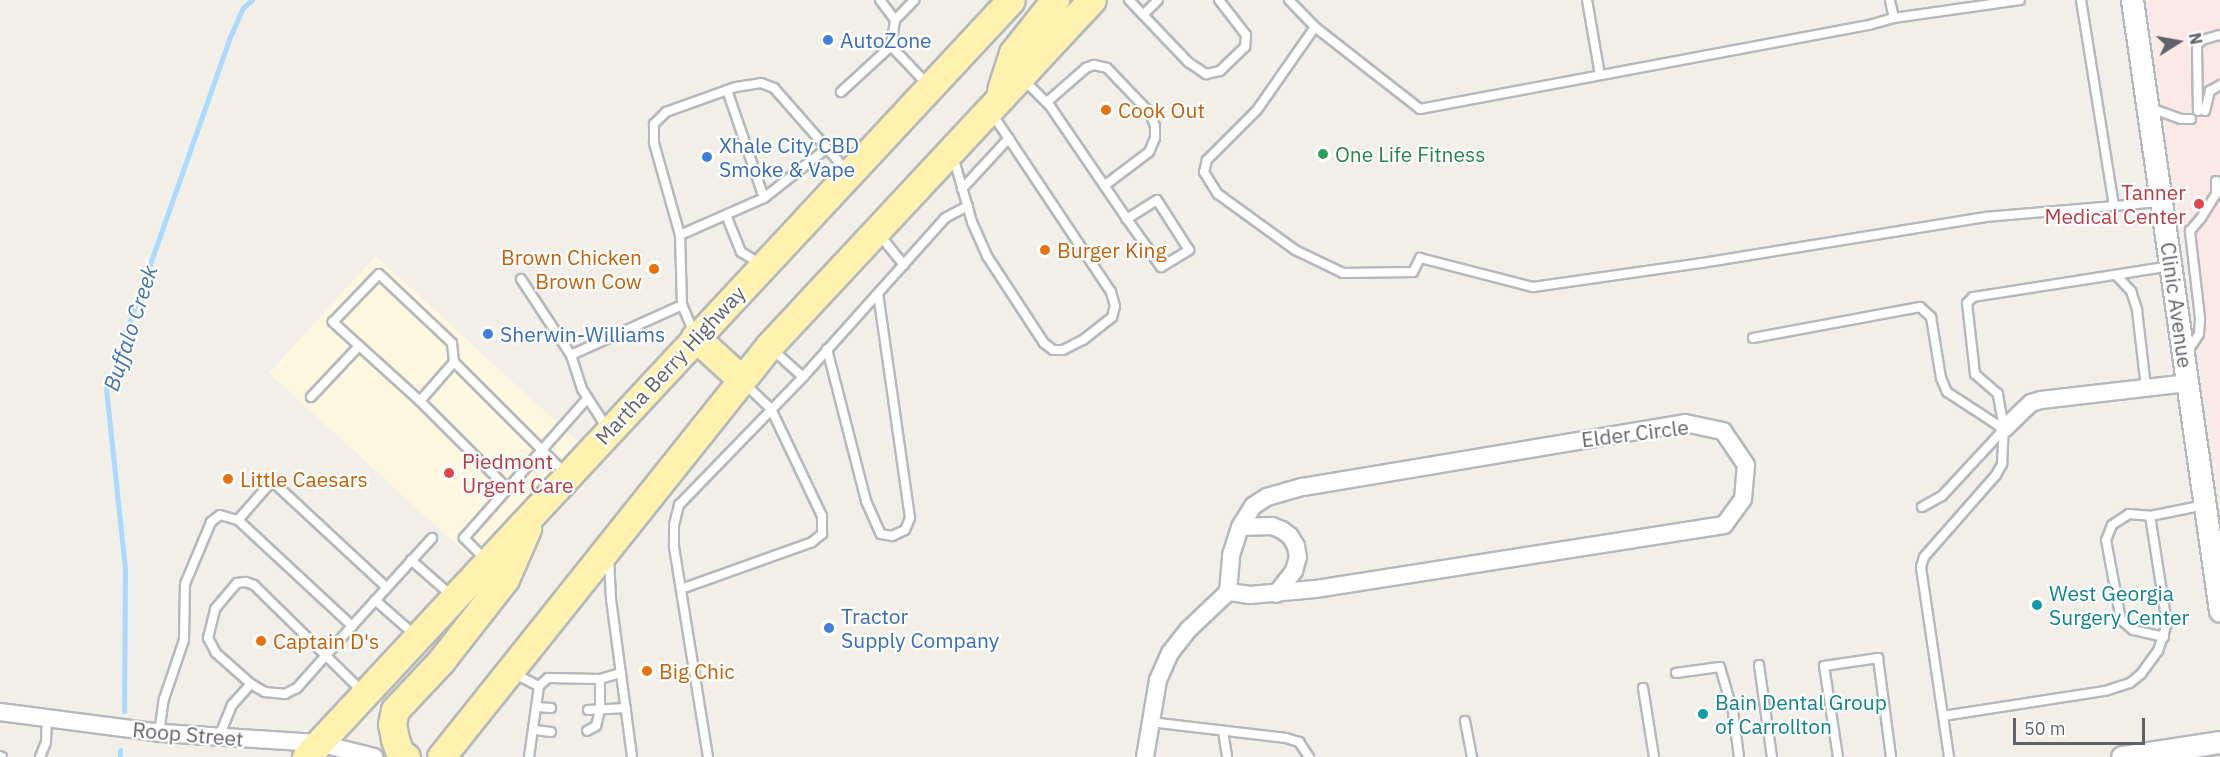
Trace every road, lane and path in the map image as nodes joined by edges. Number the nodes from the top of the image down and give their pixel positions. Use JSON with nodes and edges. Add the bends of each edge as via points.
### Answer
{"nodes":[{"id":1,"x":880,"y":0,"type":"edge"},
{"id":2,"x":914,"y":0,"type":"edge"},
{"id":3,"x":1055,"y":0,"type":"edge"},
{"id":4,"x":1092,"y":0,"type":"edge"},
{"id":5,"x":1129,"y":0,"type":"edge"},
{"id":6,"x":1158,"y":0,"type":"edge"},
{"id":7,"x":1219,"y":0,"type":"edge"},
{"id":8,"x":1289,"y":0,"type":"edge"},
{"id":9,"x":1587,"y":0,"type":"edge"},
{"id":10,"x":1890,"y":0,"type":"edge"},
{"id":11,"x":2020,"y":0,"type":"edge"},
{"id":12,"x":2081,"y":0,"type":"edge"},
{"id":13,"x":2132,"y":0,"type":"edge"},
{"id":14,"x":1003,"y":3,"type":"edge"},
{"id":15,"x":1143,"y":15,"type":"junction"},
{"id":16,"x":1894,"y":18,"type":"junction"},
{"id":17,"x":896,"y":20,"type":"junction"},
{"id":18,"x":1315,"y":27,"type":"junction"},
{"id":19,"x":2220,"y":35,"type":"edge"},
{"id":20,"x":891,"y":46,"type":"junction"},
{"id":21,"x":1600,"y":75,"type":"junction"},
{"id":22,"x":1019,"y":76,"type":"junction"},
{"id":23,"x":2220,"y":85,"type":"edge"},
{"id":24,"x":930,"y":86,"type":"junction"},
{"id":25,"x":727,"y":90,"type":"junction"},
{"id":26,"x":841,"y":92,"type":"dead end"},
{"id":27,"x":1047,"y":102,"type":"junction"},
{"id":28,"x":993,"y":104,"type":"junction"},
{"id":29,"x":2147,"y":107,"type":"junction"},
{"id":30,"x":2191,"y":119,"type":"dead end"},
{"id":31,"x":1009,"y":138,"type":"junction"},
{"id":32,"x":827,"y":148,"type":"junction"},
{"id":33,"x":951,"y":150,"type":"junction"},
{"id":34,"x":848,"y":173,"type":"junction"},
{"id":35,"x":2216,"y":181,"type":"dead end"},
{"id":36,"x":1104,"y":186,"type":"junction"},
{"id":37,"x":962,"y":189,"type":"junction"},
{"id":38,"x":764,"y":198,"type":"junction"},
{"id":39,"x":2162,"y":202,"type":"junction"},
{"id":40,"x":968,"y":206,"type":"junction"},
{"id":41,"x":2114,"y":206,"type":"junction"},
{"id":42,"x":726,"y":215,"type":"junction"},
{"id":43,"x":1127,"y":219,"type":"junction"},
{"id":44,"x":876,"y":230,"type":"junction"},
{"id":45,"x":680,"y":235,"type":"junction"},
{"id":46,"x":762,"y":265,"type":"junction"},
{"id":47,"x":904,"y":265,"type":"junction"},
{"id":48,"x":2172,"y":266,"type":"junction"},
{"id":49,"x":2117,"y":276,"type":"junction"},
{"id":50,"x":521,"y":279,"type":"dead end"},
{"id":51,"x":878,"y":294,"type":"junction"},
{"id":52,"x":682,"y":305,"type":"junction"},
{"id":53,"x":695,"y":337,"type":"junction"},
{"id":54,"x":1753,"y":338,"type":"dead end"},
{"id":55,"x":359,"y":346,"type":"junction"},
{"id":56,"x":769,"y":346,"type":"junction"},
{"id":57,"x":827,"y":349,"type":"junction"},
{"id":58,"x":571,"y":355,"type":"junction"},
{"id":59,"x":2185,"y":356,"type":"junction"},
{"id":60,"x":454,"y":362,"type":"junction"},
{"id":61,"x":803,"y":377,"type":"junction"},
{"id":62,"x":741,"y":379,"type":"junction"},
{"id":63,"x":2188,"y":383,"type":"junction"},
{"id":64,"x":2146,"y":388,"type":"junction"},
{"id":65,"x":311,"y":397,"type":"dead end"},
{"id":66,"x":587,"y":399,"type":"junction"},
{"id":67,"x":420,"y":401,"type":"junction"},
{"id":68,"x":771,"y":410,"type":"junction"},
{"id":69,"x":2004,"y":429,"type":"junction"},
{"id":70,"x":609,"y":431,"type":"junction"},
{"id":71,"x":543,"y":448,"type":"junction"},
{"id":72,"x":567,"y":475,"type":"junction"},
{"id":73,"x":508,"y":489,"type":"junction"},
{"id":74,"x":2205,"y":505,"type":"junction"},
{"id":75,"x":1922,"y":507,"type":"dead end"},
{"id":76,"x":536,"y":508,"type":"junction"},
{"id":77,"x":2150,"y":516,"type":"junction"},
{"id":78,"x":238,"y":520,"type":"junction"},
{"id":79,"x":1240,"y":527,"type":"junction"},
{"id":80,"x":432,"y":537,"type":"dead end"},
{"id":81,"x":608,"y":547,"type":"junction"},
{"id":82,"x":411,"y":560,"type":"junction"},
{"id":83,"x":487,"y":561,"type":"junction"},
{"id":84,"x":2218,"y":586,"type":"edge"},
{"id":85,"x":386,"y":587,"type":"junction"},
{"id":86,"x":681,"y":589,"type":"junction"},
{"id":87,"x":1227,"y":592,"type":"junction"},
{"id":88,"x":1276,"y":594,"type":"junction"},
{"id":89,"x":454,"y":597,"type":"junction"},
{"id":90,"x":375,"y":600,"type":"junction"},
{"id":91,"x":2220,"y":611,"type":"edge"},
{"id":92,"x":352,"y":626,"type":"junction"},
{"id":93,"x":417,"y":637,"type":"junction"},
{"id":94,"x":2164,"y":637,"type":"junction"},
{"id":95,"x":328,"y":655,"type":"junction"},
{"id":96,"x":1759,"y":665,"type":"dead end"},
{"id":97,"x":510,"y":671,"type":"junction"},
{"id":98,"x":621,"y":673,"type":"junction"},
{"id":99,"x":1676,"y":673,"type":"dead end"},
{"id":100,"x":600,"y":679,"type":"junction"},
{"id":101,"x":251,"y":684,"type":"junction"},
{"id":102,"x":539,"y":686,"type":"junction"},
{"id":103,"x":1643,"y":688,"type":"dead end"},
{"id":104,"x":365,"y":693,"type":"junction"},
{"id":105,"x":537,"y":707,"type":"junction"},
{"id":106,"x":551,"y":708,"type":"dead end"},
{"id":107,"x":626,"y":708,"type":"junction"},
{"id":108,"x":588,"y":710,"type":"dead end"},
{"id":109,"x":600,"y":710,"type":"junction"},
{"id":110,"x":0,"y":712,"type":"edge"},
{"id":111,"x":1943,"y":716,"type":"junction"},
{"id":112,"x":47,"y":719,"type":"junction"},
{"id":113,"x":1465,"y":721,"type":"dead end"},
{"id":114,"x":1150,"y":722,"type":"junction"},
{"id":115,"x":535,"y":730,"type":"junction"},
{"id":116,"x":587,"y":731,"type":"dead end"},
{"id":117,"x":1223,"y":731,"type":"junction"},
{"id":118,"x":551,"y":732,"type":"dead end"},
{"id":119,"x":159,"y":733,"type":"junction"},
{"id":120,"x":219,"y":737,"type":"junction"},
{"id":121,"x":2220,"y":742,"type":"edge"},
{"id":122,"x":320,"y":752,"type":"edge"},
{"id":123,"x":40,"y":757,"type":"edge"},
{"id":124,"x":374,"y":757,"type":"edge"},
{"id":125,"x":406,"y":757,"type":"edge"},
{"id":126,"x":441,"y":757,"type":"edge"},
{"id":127,"x":529,"y":757,"type":"edge"},
{"id":128,"x":633,"y":757,"type":"edge"},
{"id":129,"x":708,"y":757,"type":"edge"},
{"id":130,"x":1145,"y":757,"type":"edge"},
{"id":131,"x":1227,"y":757,"type":"edge"},
{"id":132,"x":1309,"y":757,"type":"edge"},
{"id":133,"x":1472,"y":757,"type":"edge"},
{"id":134,"x":1654,"y":757,"type":"edge"},
{"id":135,"x":1739,"y":757,"type":"edge"},
{"id":136,"x":1772,"y":757,"type":"edge"},
{"id":137,"x":1838,"y":757,"type":"edge"},
{"id":138,"x":1891,"y":757,"type":"edge"},
{"id":139,"x":1949,"y":757,"type":"edge"},
{"id":140,"x":2122,"y":757,"type":"edge"}],
"edges":[{"from":1,"to":17,"type":"lane"},
{"from":2,"to":17,"type":"lane"},
{"from":3,"to":28,"type":"main road","via":[[1013,53]]},
{"from":4,"to":22,"type":"main road"},
{"from":5,"to":15,"type":"lane"},
{"from":6,"to":15,"type":"lane"},
{"from":7,"to":15,"type":"lane","via":[[1246,35],[1245,47],[1220,70],[1206,74],[1188,62]]},
{"from":8,"to":18,"type":"lane"},
{"from":9,"to":21,"type":"lane"},
{"from":10,"to":16,"type":"lane"},
{"from":11,"to":16,"type":"lane"},
{"from":12,"to":41,"type":"lane"},
{"from":13,"to":29,"type":"street","name":"Clinic Avenue"},
{"from":14,"to":24,"type":"main road","name":"Martha Berry Highway"},
{"from":16,"to":21,"type":"lane"},
{"from":17,"to":20,"type":"lane"},
{"from":18,"to":21,"type":"lane","via":[[1420,109]]},
{"from":18,"to":41,"type":"lane","via":[[1257,110],[1207,160],[1204,172],[1218,194],[1295,250],[1343,273],[1413,272],[1420,258],[1533,287],[1986,217]]},
{"from":19,"to":23,"type":"lane","via":[[2197,45],[2202,111],[2210,91]]},
{"from":20,"to":24,"type":"lane"},
{"from":20,"to":26,"type":"lane"},
{"from":22,"to":27,"type":"lane"},
{"from":22,"to":28,"type":"main road"},
{"from":24,"to":34,"type":"main road","name":"Martha Berry Highway"},
{"from":25,"to":32,"type":"lane","via":[[761,83],[774,88]]},
{"from":25,"to":38,"type":"lane"},
{"from":25,"to":45,"type":"lane","via":[[666,112],[654,124],[654,143]]},
{"from":27,"to":36,"type":"lane"},
{"from":27,"to":36,"type":"lane","via":[[1086,68],[1094,66],[1107,68],[1150,113],[1155,138],[1149,152]]},
{"from":28,"to":31,"type":"lane"},
{"from":28,"to":33,"type":"main road"},
{"from":29,"to":30,"type":"lane"},
{"from":29,"to":39,"type":"street","name":"Clinic Avenue"},
{"from":31,"to":37,"type":"lane"},
{"from":31,"to":40,"type":"lane","via":[[1111,292],[1115,306],[1112,317],[1083,340],[1063,350],[1053,350],[1044,343],[987,256]]},
{"from":32,"to":34,"type":"lane"},
{"from":32,"to":38,"type":"lane"},
{"from":33,"to":37,"type":"lane"},
{"from":33,"to":44,"type":"main road"},
{"from":34,"to":46,"type":"main road","name":"Martha Berry Highway"},
{"from":35,"to":59,"type":"lane","via":[[2216,194],[2190,231],[2199,334]]},
{"from":36,"to":43,"type":"lane"},
{"from":37,"to":40,"type":"lane"},
{"from":38,"to":42,"type":"lane"},
{"from":39,"to":41,"type":"lane"},
{"from":39,"to":48,"type":"street","name":"Clinic Avenue"},
{"from":40,"to":47,"type":"lane","via":[[945,218]]},
{"from":42,"to":45,"type":"lane"},
{"from":42,"to":46,"type":"lane","via":[[741,252]]},
{"from":43,"to":43,"type":"lane","via":[[1158,200],[1190,250],[1161,267]]},
{"from":44,"to":47,"type":"lane"},
{"from":44,"to":56,"type":"main road"},
{"from":45,"to":52,"type":"lane"},
{"from":46,"to":53,"type":"main road","name":"Martha Berry Highway"},
{"from":47,"to":51,"type":"lane"},
{"from":48,"to":49,"type":"lane"},
{"from":48,"to":59,"type":"street","name":"Clinic Avenue"},
{"from":49,"to":64,"type":"lane","via":[[2131,291],[2137,310]]},
{"from":49,"to":69,"type":"lane","via":[[1973,297],[1967,303],[1976,374],[1998,394]]},
{"from":50,"to":58,"type":"lane"},
{"from":51,"to":57,"type":"lane"},
{"from":51,"to":57,"type":"lane","via":[[910,518],[905,530],[892,536],[881,534],[866,501]]},
{"from":52,"to":53,"type":"lane"},
{"from":52,"to":58,"type":"lane"},
{"from":53,"to":62,"type":"main road"},
{"from":53,"to":70,"type":"main road","name":"Martha Berry Highway"},
{"from":54,"to":69,"type":"lane","via":[[1920,307],[1931,317],[1947,392]]},
{"from":55,"to":60,"type":"lane","via":[[333,322],[378,274],[452,344]]},
{"from":55,"to":65,"type":"lane"},
{"from":55,"to":67,"type":"lane"},
{"from":56,"to":61,"type":"lane"},
{"from":56,"to":62,"type":"main road"},
{"from":57,"to":61,"type":"lane"},
{"from":58,"to":66,"type":"lane"},
{"from":59,"to":63,"type":"street","name":"Clinic Avenue"},
{"from":60,"to":67,"type":"lane"},
{"from":60,"to":71,"type":"lane"},
{"from":61,"to":68,"type":"lane"},
{"from":62,"to":68,"type":"lane"},
{"from":62,"to":81,"type":"main road"},
{"from":63,"to":64,"type":"street"},
{"from":63,"to":74,"type":"street","name":"Clinic Avenue"},
{"from":64,"to":69,"type":"street","via":[[2040,400],[2031,403]]},
{"from":66,"to":70,"type":"lane"},
{"from":66,"to":71,"type":"lane"},
{"from":67,"to":73,"type":"lane"},
{"from":68,"to":86,"type":"lane","via":[[679,505],[674,546]]},
{"from":68,"to":86,"type":"lane","via":[[822,516],[822,534],[812,542]]},
{"from":69,"to":75,"type":"lane","via":[[1942,496]]},
{"from":69,"to":111,"type":"lane","via":[[2002,464],[1996,476],[1924,557],[1922,567]]},
{"from":70,"to":72,"type":"main road","name":"Martha Berry Highway"},
{"from":71,"to":72,"type":"lane"},
{"from":71,"to":73,"type":"lane"},
{"from":72,"to":76,"type":"main road","name":"Martha Berry Highway"},
{"from":73,"to":83,"type":"lane","via":[[464,538]]},
{"from":74,"to":77,"type":"lane"},
{"from":74,"to":84,"type":"street","name":"Clinic Avenue"},
{"from":76,"to":83,"type":"main road","name":"Martha Berry Highway"},
{"from":76,"to":125,"type":"main road","via":[[505,579],[441,661],[395,710],[395,739],[400,753]]},
{"from":77,"to":94,"type":"lane","via":[[2167,614]]},
{"from":77,"to":94,"type":"lane","via":[[2129,514],[2119,520],[2109,531],[2106,546],[2121,620],[2133,630]]},
{"from":78,"to":85,"type":"lane","via":[[272,482]]},
{"from":78,"to":92,"type":"lane"},
{"from":78,"to":119,"type":"lane","via":[[220,515],[211,522],[185,584],[184,640],[164,699]]},
{"from":79,"to":87,"type":"street","name":"Elder Circle","via":[[1231,555]]},
{"from":79,"to":88,"type":"street","via":[[1272,526],[1290,536],[1298,557],[1294,571]]},
{"from":79,"to":88,"type":"street","name":"Elder Circle","via":[[1253,506],[1267,497],[1304,487],[1685,423],[1723,430],[1746,465],[1743,499],[1724,525]]},
{"from":80,"to":82,"type":"lane"},
{"from":81,"to":97,"type":"main road"},
{"from":81,"to":98,"type":"lane"},
{"from":82,"to":85,"type":"lane"},
{"from":82,"to":89,"type":"lane"},
{"from":83,"to":89,"type":"main road","name":"Martha Berry Highway"},
{"from":84,"to":91,"type":"street","name":"Clinic Avenue"},
{"from":85,"to":90,"type":"lane"},
{"from":86,"to":129,"type":"lane"},
{"from":87,"to":88,"type":"street","name":"Elder Circle"},
{"from":87,"to":114,"type":"street","via":[[1170,653],[1158,680]]},
{"from":89,"to":93,"type":"main road","name":"Martha Berry Highway"},
{"from":90,"to":92,"type":"lane"},
{"from":90,"to":93,"type":"lane"},
{"from":92,"to":95,"type":"lane"},
{"from":93,"to":104,"type":"main road","name":"Martha Berry Highway"},
{"from":94,"to":111,"type":"lane","via":[[2141,674],[2120,687]]},
{"from":95,"to":101,"type":"lane","via":[[309,677],[285,694],[265,692]]},
{"from":95,"to":101,"type":"lane","via":[[254,585],[237,583],[215,609],[208,638],[216,653]]},
{"from":95,"to":104,"type":"lane"},
{"from":96,"to":136,"type":"lane"},
{"from":97,"to":102,"type":"lane"},
{"from":97,"to":126,"type":"main road"},
{"from":98,"to":100,"type":"lane"},
{"from":98,"to":107,"type":"lane"},
{"from":99,"to":135,"type":"lane","via":[[1720,667],[1733,712]]},
{"from":100,"to":102,"type":"lane","via":[[548,678]]},
{"from":100,"to":109,"type":"lane"},
{"from":101,"to":120,"type":"lane","via":[[232,705]]},
{"from":102,"to":105,"type":"lane"},
{"from":103,"to":134,"type":"lane"},
{"from":104,"to":122,"type":"main road","name":"Martha Berry Highway"},
{"from":105,"to":106,"type":"lane"},
{"from":105,"to":115,"type":"lane"},
{"from":107,"to":109,"type":"lane"},
{"from":107,"to":128,"type":"lane"},
{"from":108,"to":109,"type":"lane"},
{"from":109,"to":116,"type":"lane","via":[[596,726]]},
{"from":110,"to":112,"type":"street","name":"Roop Street"},
{"from":111,"to":139,"type":"lane"},
{"from":112,"to":119,"type":"street","name":"Roop Street"},
{"from":112,"to":123,"type":"lane","via":[[46,742]]},
{"from":113,"to":133,"type":"lane"},
{"from":114,"to":117,"type":"lane"},
{"from":114,"to":130,"type":"street"},
{"from":115,"to":118,"type":"lane"},
{"from":115,"to":127,"type":"lane"},
{"from":117,"to":131,"type":"lane"},
{"from":117,"to":132,"type":"lane","via":[[1286,738],[1299,742]]},
{"from":119,"to":120,"type":"street","name":"Roop Street"},
{"from":120,"to":122,"type":"street","name":"Roop Street"},
{"from":121,"to":140,"type":"street"},
{"from":122,"to":124,"type":"street","name":"Roop Street"},
{"from":137,"to":138,"type":"lane","via":[[1824,666],[1878,658]]}]}
